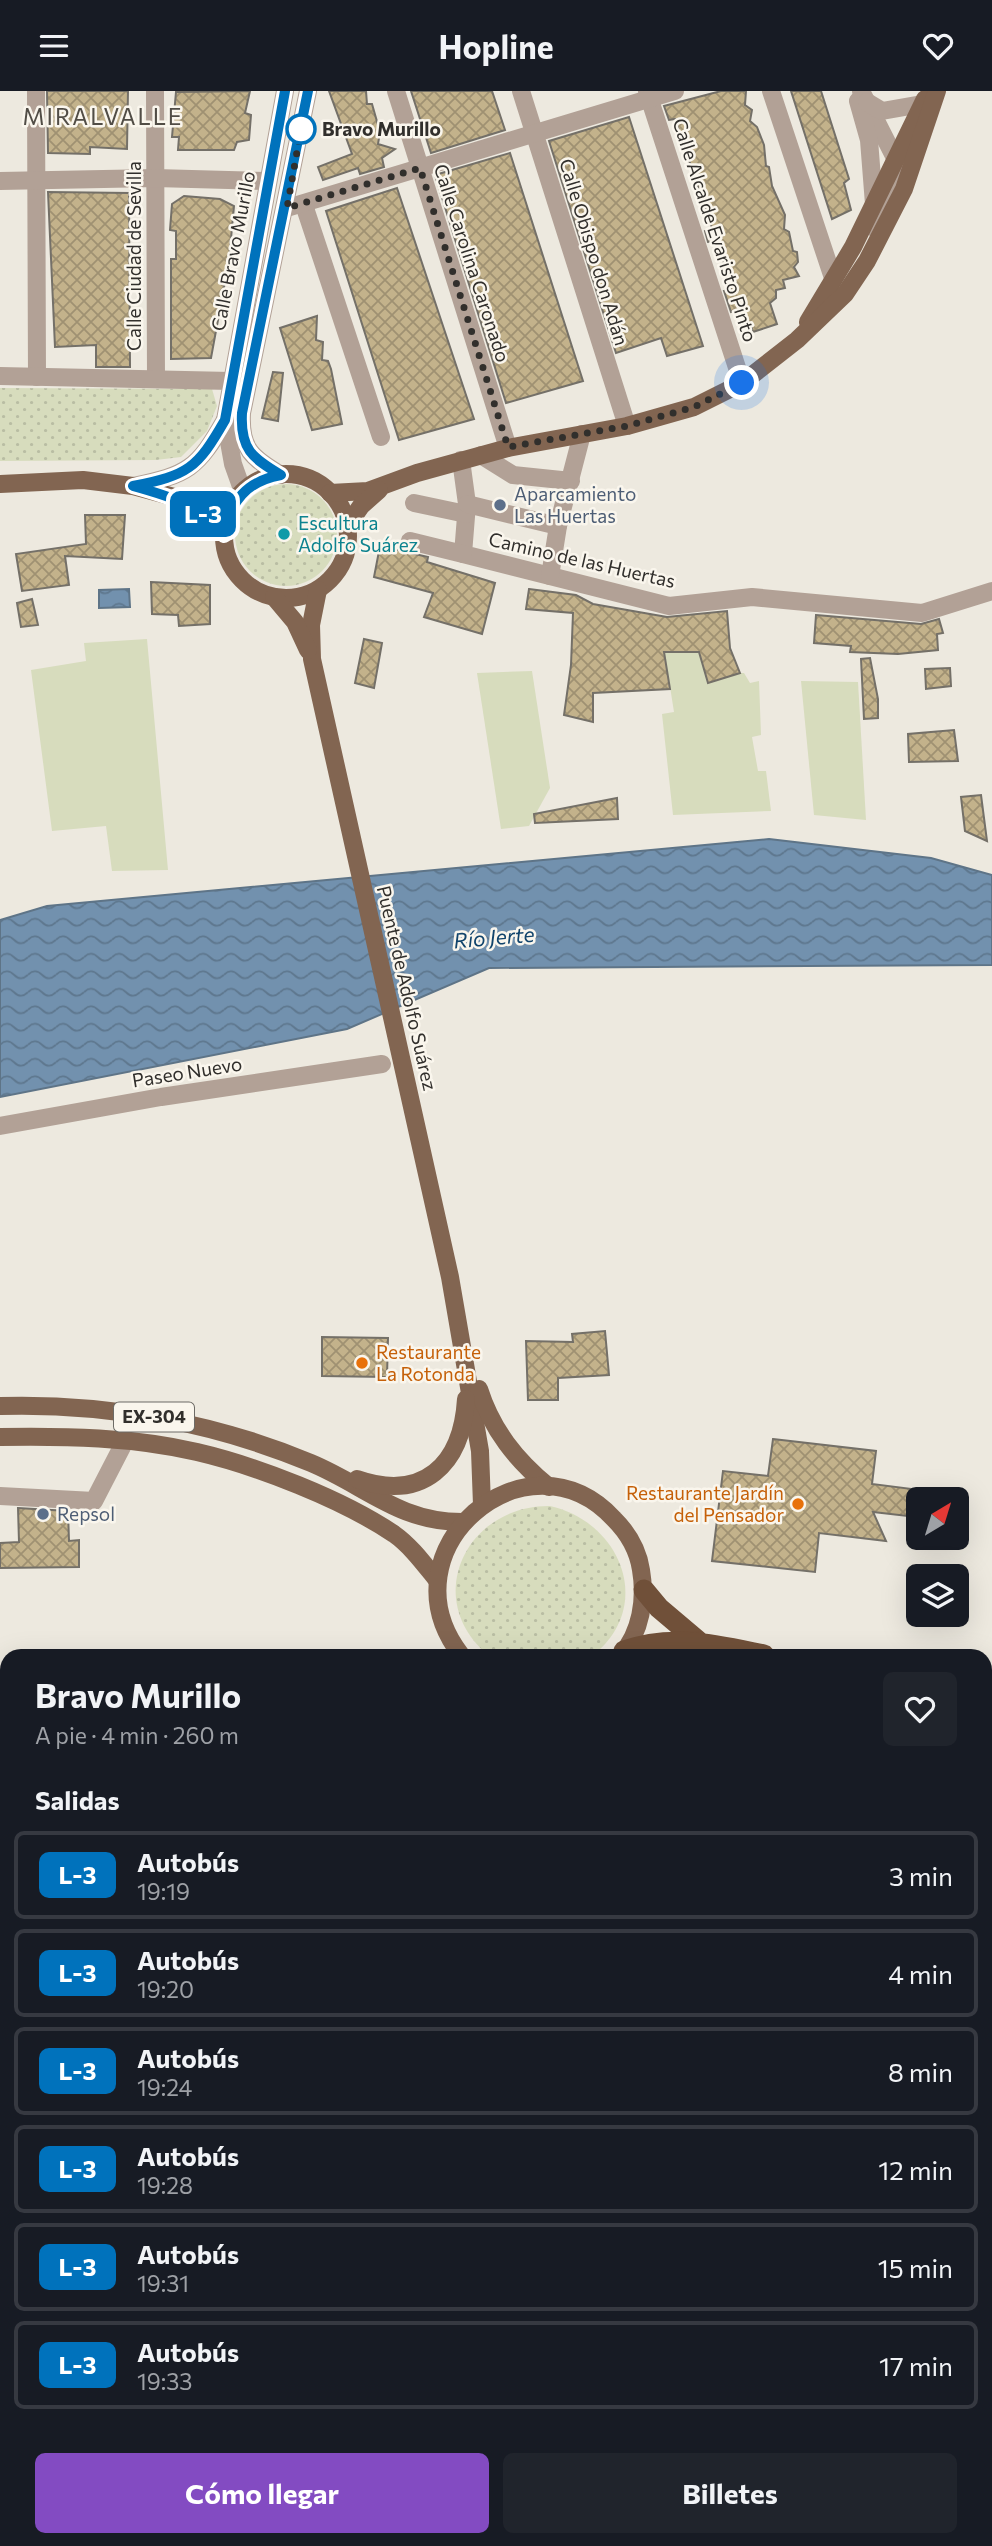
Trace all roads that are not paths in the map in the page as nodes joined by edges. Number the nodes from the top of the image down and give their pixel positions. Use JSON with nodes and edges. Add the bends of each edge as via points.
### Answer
{"nodes":[{"id":1,"x":36,"y":91,"type":"edge"},
{"id":2,"x":155,"y":91,"type":"edge"},
{"id":3,"x":285,"y":91,"type":"edge"},
{"id":4,"x":308,"y":91,"type":"edge"},
{"id":5,"x":396,"y":91,"type":"edge"},
{"id":6,"x":521,"y":91,"type":"edge"},
{"id":7,"x":675,"y":91,"type":"edge"},
{"id":8,"x":771,"y":91,"type":"edge"},
{"id":9,"x":937,"y":91,"type":"edge"},
{"id":10,"x":648,"y":95,"type":"edge"},
{"id":11,"x":861,"y":95,"type":"edge"},
{"id":12,"x":926,"y":98,"type":"edge"},
{"id":13,"x":534,"y":133,"type":"junction"},
{"id":14,"x":922,"y":138,"type":"junction"},
{"id":15,"x":869,"y":140,"type":"junction"},
{"id":16,"x":895,"y":158,"type":"junction"},
{"id":17,"x":420,"y":168,"type":"junction"},
{"id":18,"x":155,"y":178,"type":"junction"},
{"id":19,"x":36,"y":180,"type":"junction"},
{"id":20,"x":0,"y":181,"type":"edge"},
{"id":21,"x":268,"y":181,"type":"junction"},
{"id":22,"x":874,"y":204,"type":"junction"},
{"id":23,"x":295,"y":207,"type":"junction"},
{"id":24,"x":867,"y":261,"type":"junction"},
{"id":25,"x":832,"y":278,"type":"junction"},
{"id":26,"x":797,"y":340,"type":"junction"},
{"id":27,"x":0,"y":376,"type":"edge"},
{"id":28,"x":37,"y":377,"type":"junction"},
{"id":29,"x":156,"y":379,"type":"junction"},
{"id":30,"x":231,"y":380,"type":"junction"},
{"id":31,"x":742,"y":383,"type":"junction"},
{"id":32,"x":225,"y":420,"type":"junction"},
{"id":33,"x":627,"y":426,"type":"junction"},
{"id":34,"x":582,"y":434,"type":"junction"},
{"id":35,"x":381,"y":437,"type":"dead end"},
{"id":36,"x":508,"y":447,"type":"junction"},
{"id":37,"x":481,"y":455,"type":"junction"},
{"id":38,"x":461,"y":460,"type":"junction"},
{"id":39,"x":281,"y":475,"type":"junction"},
{"id":40,"x":570,"y":481,"type":"junction"},
{"id":41,"x":0,"y":484,"type":"edge"},
{"id":42,"x":133,"y":486,"type":"junction"},
{"id":43,"x":382,"y":488,"type":"junction"},
{"id":44,"x":330,"y":493,"type":"junction"},
{"id":45,"x":239,"y":496,"type":"junction"},
{"id":46,"x":174,"y":497,"type":"junction"},
{"id":47,"x":414,"y":503,"type":"dead end"},
{"id":48,"x":466,"y":509,"type":"junction"},
{"id":49,"x":347,"y":526,"type":"junction"},
{"id":50,"x":558,"y":526,"type":"junction"},
{"id":51,"x":224,"y":535,"type":"junction"},
{"id":52,"x":410,"y":541,"type":"dead end"},
{"id":53,"x":463,"y":554,"type":"junction"},
{"id":54,"x":550,"y":576,"type":"junction"},
{"id":55,"x":318,"y":590,"type":"junction"},
{"id":56,"x":992,"y":591,"type":"edge"},
{"id":57,"x":274,"y":597,"type":"junction"},
{"id":58,"x":312,"y":661,"type":"junction"},
{"id":59,"x":382,"y":1064,"type":"dead end"},
{"id":60,"x":0,"y":1126,"type":"edge"},
{"id":61,"x":460,"y":1328,"type":"junction"},
{"id":62,"x":467,"y":1375,"type":"junction"},
{"id":63,"x":0,"y":1406,"type":"edge"},
{"id":64,"x":0,"y":1437,"type":"edge"},
{"id":65,"x":125,"y":1441,"type":"junction"},
{"id":66,"x":312,"y":1463,"type":"junction"},
{"id":67,"x":549,"y":1487,"type":"junction"},
{"id":68,"x":0,"y":1496,"type":"edge"},
{"id":69,"x":482,"y":1505,"type":"junction"},
{"id":70,"x":462,"y":1522,"type":"junction"},
{"id":71,"x":437,"y":1580,"type":"junction"},
{"id":72,"x":644,"y":1590,"type":"junction"},
{"id":73,"x":698,"y":1641,"type":"junction"},
{"id":74,"x":458,"y":1649,"type":"edge"},
{"id":75,"x":624,"y":1649,"type":"edge"},
{"id":76,"x":632,"y":1649,"type":"edge"},
{"id":77,"x":736,"y":1649,"type":"edge"}],
"edges":[{"from":1,"to":19,"type":"street"},
{"from":2,"to":18,"type":"street","name":"Calle Ciudad de Sevilla"},
{"from":3,"to":21,"type":"street","name":"Calle Bravo Murillo"},
{"from":4,"to":23,"type":"street"},
{"from":5,"to":17,"type":"street","name":"Calle Carolina Caronado"},
{"from":6,"to":13,"type":"street","name":"Calle Obispo don Adán"},
{"from":7,"to":10,"type":"street"},
{"from":8,"to":25,"type":"street"},
{"from":9,"to":14,"type":"main road"},
{"from":10,"to":13,"type":"street"},
{"from":10,"to":31,"type":"street","name":"Calle Alcalde Evaristo Pinto"},
{"from":11,"to":12,"type":"street","via":[[882,111]]},
{"from":11,"to":15,"type":"street"},
{"from":11,"to":16,"type":"street"},
{"from":12,"to":16,"type":"main road"},
{"from":13,"to":17,"type":"street"},
{"from":13,"to":33,"type":"street","name":"Calle Obispo don Adán"},
{"from":14,"to":16,"type":"street"},
{"from":14,"to":24,"type":"main road","via":[[904,189]]},
{"from":15,"to":16,"type":"street"},
{"from":15,"to":22,"type":"street"},
{"from":16,"to":22,"type":"main road"},
{"from":16,"to":24,"type":"street","via":[[895,175]]},
{"from":17,"to":23,"type":"street"},
{"from":17,"to":36,"type":"street","name":"Calle Carolina Caronado"},
{"from":18,"to":19,"type":"street"},
{"from":18,"to":21,"type":"street"},
{"from":18,"to":29,"type":"street","name":"Calle Ciudad de Sevilla"},
{"from":19,"to":20,"type":"street"},
{"from":19,"to":28,"type":"street"},
{"from":21,"to":30,"type":"street","name":"Calle Bravo Murillo"},
{"from":22,"to":25,"type":"main road"},
{"from":23,"to":35,"type":"street"},
{"from":23,"to":39,"type":"street","via":[[241,429],[250,453]]},
{"from":24,"to":26,"type":"main road","via":[[845,294]]},
{"from":25,"to":26,"type":"main road"},
{"from":26,"to":31,"type":"main road"},
{"from":27,"to":28,"type":"street"},
{"from":28,"to":29,"type":"street"},
{"from":29,"to":30,"type":"street"},
{"from":30,"to":32,"type":"street","name":"Calle Bravo Murillo"},
{"from":31,"to":33,"type":"main road","via":[[694,407]]},
{"from":32,"to":42,"type":"street","name":"Calle Bravo Murillo","via":[[205,455],[175,478]]},
{"from":32,"to":45,"type":"street","name":"Calle Bravo Murillo"},
{"from":33,"to":34,"type":"main road"},
{"from":34,"to":36,"type":"main road"},
{"from":34,"to":40,"type":"street"},
{"from":36,"to":37,"type":"main road"},
{"from":37,"to":38,"type":"main road"},
{"from":37,"to":40,"type":"street","via":[[513,475]]},
{"from":38,"to":43,"type":"main road"},
{"from":38,"to":48,"type":"street","name":"Camino de las Huertas"},
{"from":39,"to":44,"type":"main road","via":[[316,482]]},
{"from":39,"to":45,"type":"main road","via":[[254,483]]},
{"from":40,"to":50,"type":"street"},
{"from":41,"to":42,"type":"main road","via":[[83,480]]},
{"from":42,"to":46,"type":"main road"},
{"from":43,"to":44,"type":"main road"},
{"from":43,"to":49,"type":"main road","via":[[360,506]]},
{"from":44,"to":49,"type":"main road"},
{"from":45,"to":46,"type":"main road"},
{"from":45,"to":51,"type":"main road","via":[[227,517]]},
{"from":46,"to":51,"type":"main road","via":[[211,519]]},
{"from":47,"to":48,"type":"street"},
{"from":48,"to":50,"type":"street"},
{"from":48,"to":53,"type":"street","name":"Camino de las Huertas"},
{"from":49,"to":55,"type":"main road","via":[[342,563]]},
{"from":50,"to":54,"type":"street"},
{"from":51,"to":57,"type":"main road","via":[[233,568],[244,582]]},
{"from":52,"to":53,"type":"street"},
{"from":53,"to":54,"type":"street","name":"Camino de las Huertas"},
{"from":54,"to":56,"type":"street","name":"Camino de las Huertas","via":[[669,606],[752,597],[922,613]]},
{"from":55,"to":57,"type":"main road","via":[[297,597]]},
{"from":55,"to":58,"type":"main road","via":[[311,625]]},
{"from":57,"to":58,"type":"main road","via":[[295,622]]},
{"from":58,"to":61,"type":"main road","name":"Puente de Adolfo Suárez"},
{"from":59,"to":60,"type":"street","name":"Paseo Nuevo"},
{"from":61,"to":62,"type":"main road"},
{"from":61,"to":67,"type":"main road","via":[[486,1410],[517,1458]]},
{"from":62,"to":66,"type":"main road","via":[[457,1448],[424,1478],[402,1486],[374,1485]]},
{"from":62,"to":69,"type":"main road","via":[[480,1451]]},
{"from":63,"to":66,"type":"main road","number":"EX-304","via":[[110,1409],[195,1424]]},
{"from":64,"to":65,"type":"main road","number":"EX-304"},
{"from":65,"to":68,"type":"street","via":[[94,1501]]},
{"from":65,"to":71,"type":"main road","number":"EX-304","via":[[197,1452],[300,1486],[395,1535]]},
{"from":66,"to":70,"type":"main road","number":"EX-304","via":[[416,1517]]},
{"from":67,"to":69,"type":"main road","via":[[514,1490]]},
{"from":67,"to":72,"type":"main road","via":[[605,1509],[626,1532],[639,1560]]},
{"from":69,"to":70,"type":"main road"},
{"from":70,"to":71,"type":"main road","via":[[445,1549]]},
{"from":71,"to":74,"type":"main road","via":[[443,1623]]},
{"from":72,"to":73,"type":"highway"},
{"from":72,"to":75,"type":"main road","via":[[639,1622]]},
{"from":73,"to":76,"type":"highway","via":[[647,1643]]},
{"from":73,"to":77,"type":"highway"}]}
